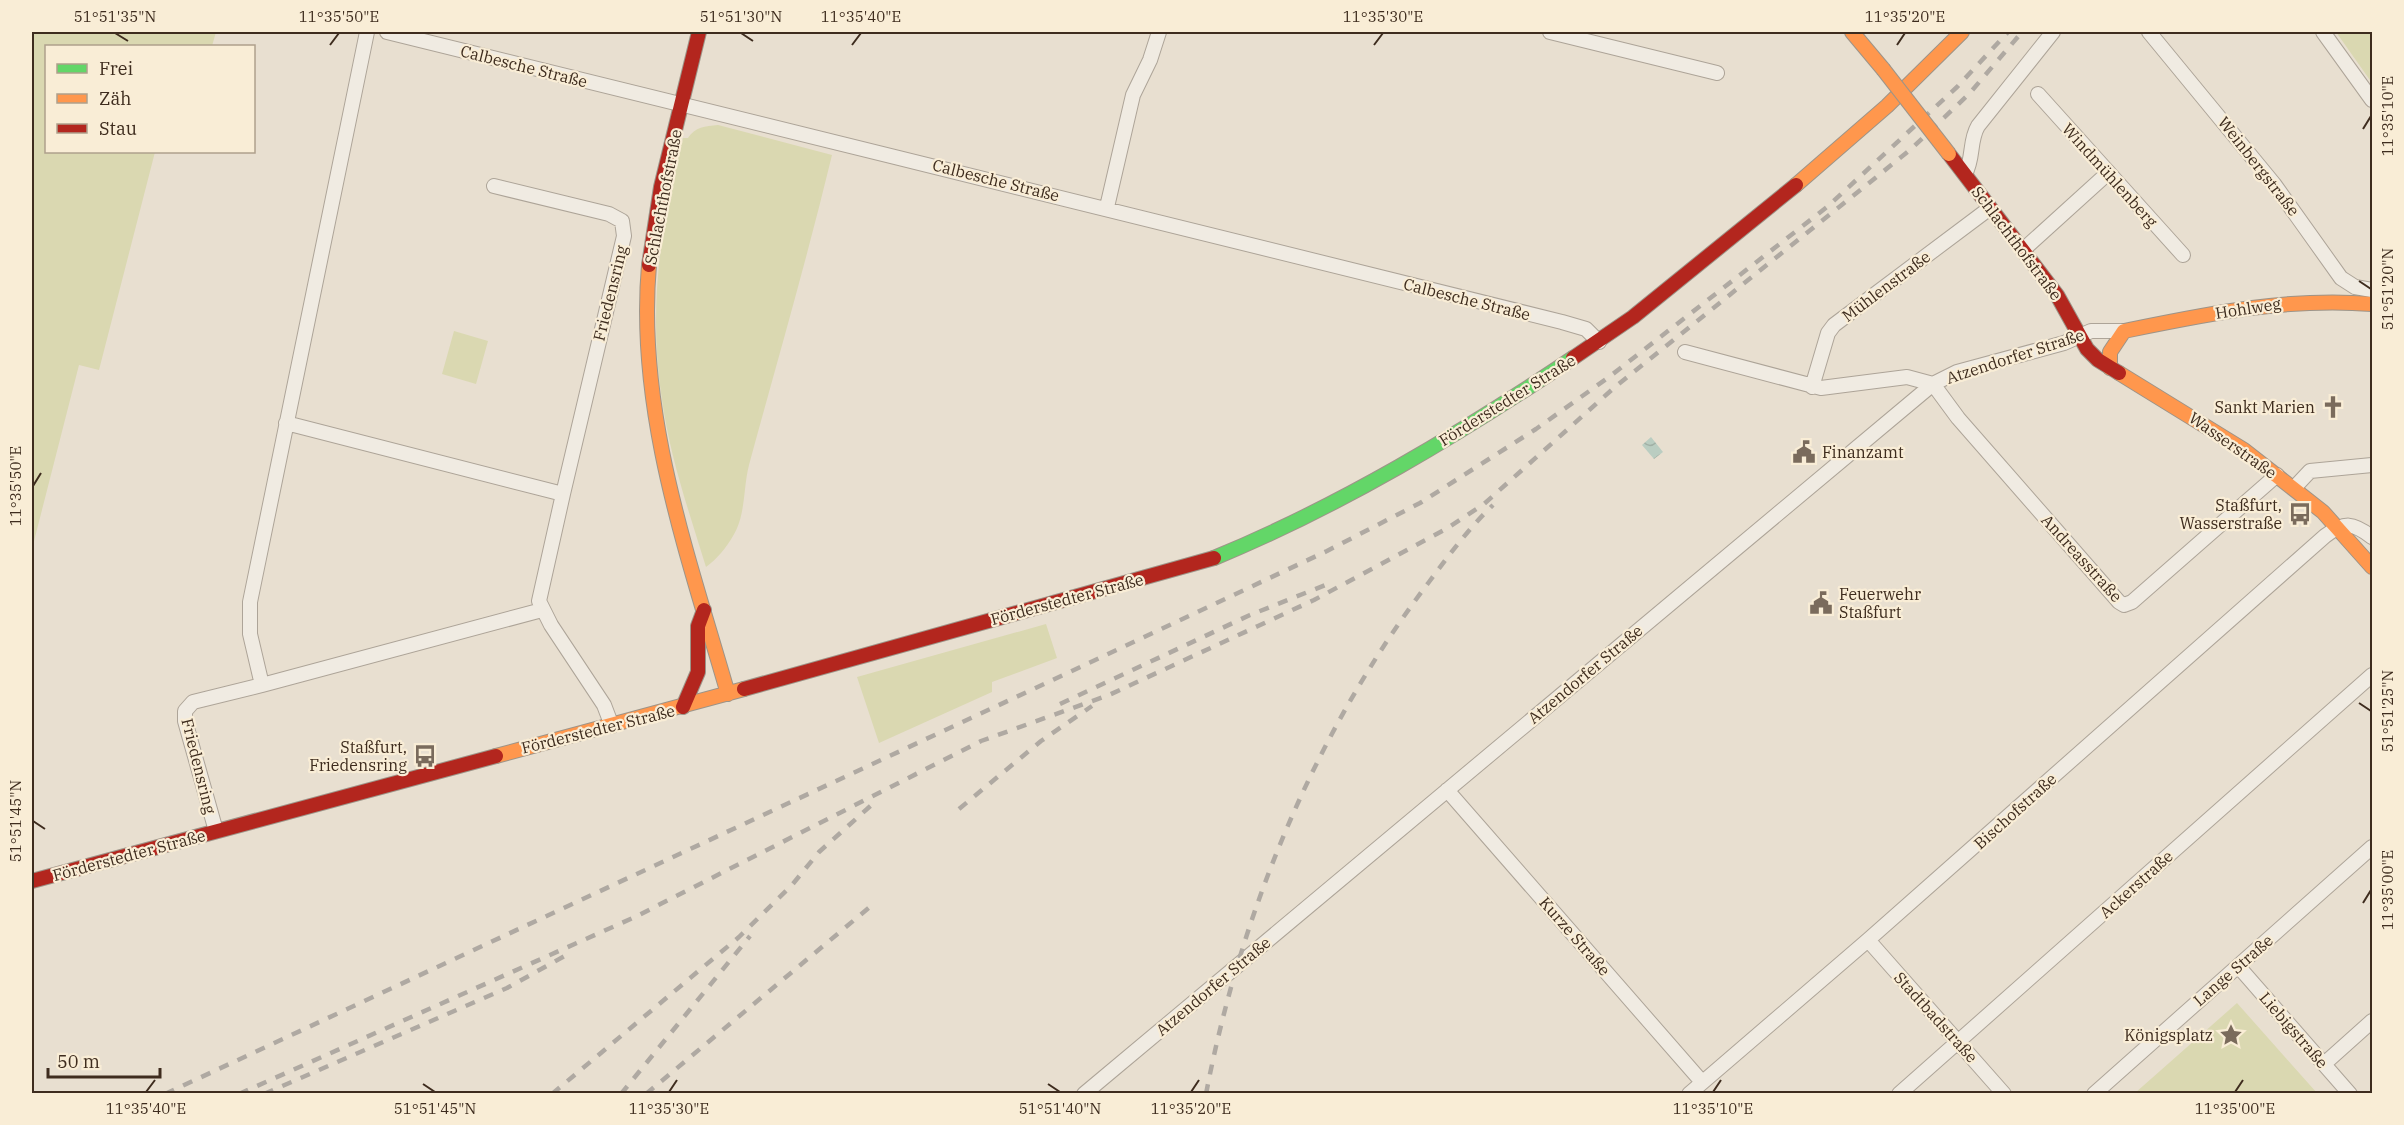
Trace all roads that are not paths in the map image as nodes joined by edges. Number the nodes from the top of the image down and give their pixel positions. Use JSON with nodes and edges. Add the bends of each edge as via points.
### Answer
{"nodes":[{"id":1,"x":367,"y":32,"type":"edge"},
{"id":2,"x":387,"y":32,"type":"edge"},
{"id":3,"x":699,"y":32,"type":"edge"},
{"id":4,"x":1159,"y":32,"type":"edge"},
{"id":5,"x":1550,"y":32,"type":"edge"},
{"id":6,"x":1852,"y":32,"type":"edge"},
{"id":7,"x":1962,"y":32,"type":"edge"},
{"id":8,"x":2054,"y":32,"type":"edge"},
{"id":9,"x":2149,"y":32,"type":"edge"},
{"id":10,"x":2323,"y":32,"type":"edge"},
{"id":11,"x":1717,"y":73,"type":"dead end"},
{"id":12,"x":2038,"y":94,"type":"dead end"},
{"id":13,"x":2373,"y":100,"type":"edge"},
{"id":14,"x":681,"y":104,"type":"junction"},
{"id":15,"x":2108,"y":173,"type":"junction"},
{"id":16,"x":1965,"y":174,"type":"junction"},
{"id":17,"x":494,"y":186,"type":"dead end"},
{"id":18,"x":1107,"y":207,"type":"junction"},
{"id":19,"x":1990,"y":208,"type":"junction"},
{"id":20,"x":2022,"y":250,"type":"junction"},
{"id":21,"x":2183,"y":255,"type":"dead end"},
{"id":22,"x":2373,"y":290,"type":"edge"},
{"id":23,"x":2373,"y":304,"type":"edge"},
{"id":24,"x":2124,"y":331,"type":"junction"},
{"id":25,"x":2080,"y":335,"type":"junction"},
{"id":26,"x":1599,"y":342,"type":"junction"},
{"id":27,"x":1685,"y":352,"type":"dead end"},
{"id":28,"x":2110,"y":369,"type":"junction"},
{"id":29,"x":1933,"y":384,"type":"junction"},
{"id":30,"x":1812,"y":387,"type":"junction"},
{"id":31,"x":286,"y":423,"type":"junction"},
{"id":32,"x":2373,"y":465,"type":"edge"},
{"id":33,"x":2277,"y":474,"type":"junction"},
{"id":34,"x":2294,"y":488,"type":"junction"},
{"id":35,"x":563,"y":494,"type":"junction"},
{"id":36,"x":2338,"y":526,"type":"junction"},
{"id":37,"x":2373,"y":537,"type":"edge"},
{"id":38,"x":2373,"y":567,"type":"edge"},
{"id":39,"x":542,"y":610,"type":"junction"},
{"id":40,"x":704,"y":610,"type":"junction"},
{"id":41,"x":2373,"y":675,"type":"edge"},
{"id":42,"x":262,"y":685,"type":"junction"},
{"id":43,"x":728,"y":694,"type":"junction"},
{"id":44,"x":682,"y":708,"type":"junction"},
{"id":45,"x":612,"y":726,"type":"junction"},
{"id":46,"x":1447,"y":790,"type":"junction"},
{"id":47,"x":216,"y":831,"type":"junction"},
{"id":48,"x":2373,"y":847,"type":"edge"},
{"id":49,"x":32,"y":881,"type":"edge"},
{"id":50,"x":1868,"y":940,"type":"junction"},
{"id":51,"x":2238,"y":966,"type":"junction"},
{"id":52,"x":2373,"y":1021,"type":"edge"},
{"id":53,"x":1958,"y":1042,"type":"junction"},
{"id":54,"x":2324,"y":1064,"type":"junction"},
{"id":55,"x":1702,"y":1082,"type":"junction"},
{"id":56,"x":1084,"y":1094,"type":"edge"},
{"id":57,"x":1689,"y":1094,"type":"edge"},
{"id":58,"x":1899,"y":1094,"type":"edge"},
{"id":59,"x":2004,"y":1094,"type":"edge"},
{"id":60,"x":2094,"y":1094,"type":"edge"},
{"id":61,"x":2350,"y":1094,"type":"edge"}],
"edges":[{"from":1,"to":31,"type":"street"},
{"from":2,"to":14,"type":"street","name":"Calbesche Straße"},
{"from":3,"to":14,"type":"main road","name":"Schlachthofstraße"},
{"from":4,"to":18,"type":"street","via":[[1133,95]]},
{"from":5,"to":11,"type":"street"},
{"from":6,"to":16,"type":"main road","name":"Schlachthofstraße","bridge":true},
{"from":7,"to":26,"type":"main road","name":"Förderstedter Straße","via":[[1887,106],[1803,180]]},
{"from":8,"to":16,"type":"street","via":[[1972,135],[1970,164]]},
{"from":9,"to":22,"type":"street","name":"Weinbergstraße","via":[[2274,183],[2341,278],[2355,287]]},
{"from":10,"to":13,"type":"street"},
{"from":12,"to":15,"type":"street","name":"Windmühlenberg"},
{"from":14,"to":18,"type":"street","name":"Calbesche Straße"},
{"from":14,"to":40,"type":"main road","name":"Schlachthofstraße","via":[[651,249],[648,359],[666,478]]},
{"from":15,"to":20,"type":"street"},
{"from":15,"to":21,"type":"street","name":"Windmühlenberg"},
{"from":16,"to":19,"type":"main road","name":"Schlachthofstraße"},
{"from":17,"to":35,"type":"street","name":"Friedensring","via":[[609,214],[622,221],[624,236]]},
{"from":18,"to":26,"type":"street","name":"Calbesche Straße","via":[[1562,322],[1586,329]]},
{"from":19,"to":20,"type":"main road","name":"Schlachthofstraße"},
{"from":19,"to":30,"type":"street","name":"Mühlenstraße","via":[[1834,325]]},
{"from":20,"to":25,"type":"main road","name":"Schlachthofstraße","via":[[2057,295]]},
{"from":23,"to":24,"type":"main road","name":"Hohlweg","via":[[2312,300],[2267,304]]},
{"from":24,"to":25,"type":"street","name":"Atzendorfer Straße"},
{"from":24,"to":28,"type":"main road","via":[[2110,352]]},
{"from":25,"to":28,"type":"main road","via":[[2087,349]]},
{"from":25,"to":29,"type":"street","name":"Atzendorfer Straße","via":[[2064,343],[1957,372]]},
{"from":26,"to":43,"type":"main road","name":"Förderstedter Straße","via":[[1402,463],[1224,555]]},
{"from":27,"to":30,"type":"street"},
{"from":28,"to":33,"type":"main road","name":"Wasserstraße","via":[[2222,434]]},
{"from":29,"to":30,"type":"street","via":[[1907,377]]},
{"from":29,"to":33,"type":"street","name":"Andreasstraße","via":[[2124,605],[2150,587]]},
{"from":29,"to":46,"type":"street","name":"Atzendorfer Straße"},
{"from":31,"to":35,"type":"street"},
{"from":31,"to":42,"type":"street","via":[[250,603],[250,634]]},
{"from":32,"to":34,"type":"street","via":[[2310,471]]},
{"from":33,"to":34,"type":"main road","name":"Wasserstraße"},
{"from":34,"to":36,"type":"main road","name":"Wasserstraße"},
{"from":35,"to":39,"type":"street","name":"Friedensring","via":[[539,601]]},
{"from":36,"to":37,"type":"street","via":[[2348,523]]},
{"from":36,"to":38,"type":"main road","name":"Wasserstraße"},
{"from":36,"to":50,"type":"street","name":"Bischofstraße"},
{"from":39,"to":42,"type":"street","name":"Friedensring"},
{"from":39,"to":45,"type":"street","via":[[604,705]]},
{"from":40,"to":43,"type":"main road","name":"Schlachthofstraße"},
{"from":40,"to":44,"type":"main road","via":[[696,624],[699,669]]},
{"from":41,"to":53,"type":"street","name":"Ackerstraße"},
{"from":42,"to":47,"type":"street","name":"Friedensring","via":[[193,702],[185,711]]},
{"from":43,"to":44,"type":"main road","name":"Förderstedter Straße"},
{"from":44,"to":45,"type":"main road","name":"Förderstedter Straße"},
{"from":45,"to":47,"type":"main road","name":"Förderstedter Straße"},
{"from":46,"to":55,"type":"street","name":"Kurze Straße"},
{"from":46,"to":56,"type":"street","name":"Atzendorfer Straße"},
{"from":47,"to":49,"type":"main road","name":"Förderstedter Straße"},
{"from":48,"to":51,"type":"street","name":"Lange Straße"},
{"from":50,"to":53,"type":"street","name":"Stadtbadstraße"},
{"from":50,"to":55,"type":"street","name":"Bischofstraße"},
{"from":51,"to":54,"type":"street","name":"Liebigstraße"},
{"from":51,"to":60,"type":"street","name":"Lange Straße"},
{"from":52,"to":54,"type":"street"},
{"from":53,"to":58,"type":"street","name":"Ackerstraße"},
{"from":53,"to":59,"type":"street","name":"Stadtbadstraße"},
{"from":54,"to":61,"type":"street","name":"Liebigstraße"},
{"from":55,"to":57,"type":"street","name":"Bischofstraße"}]}
